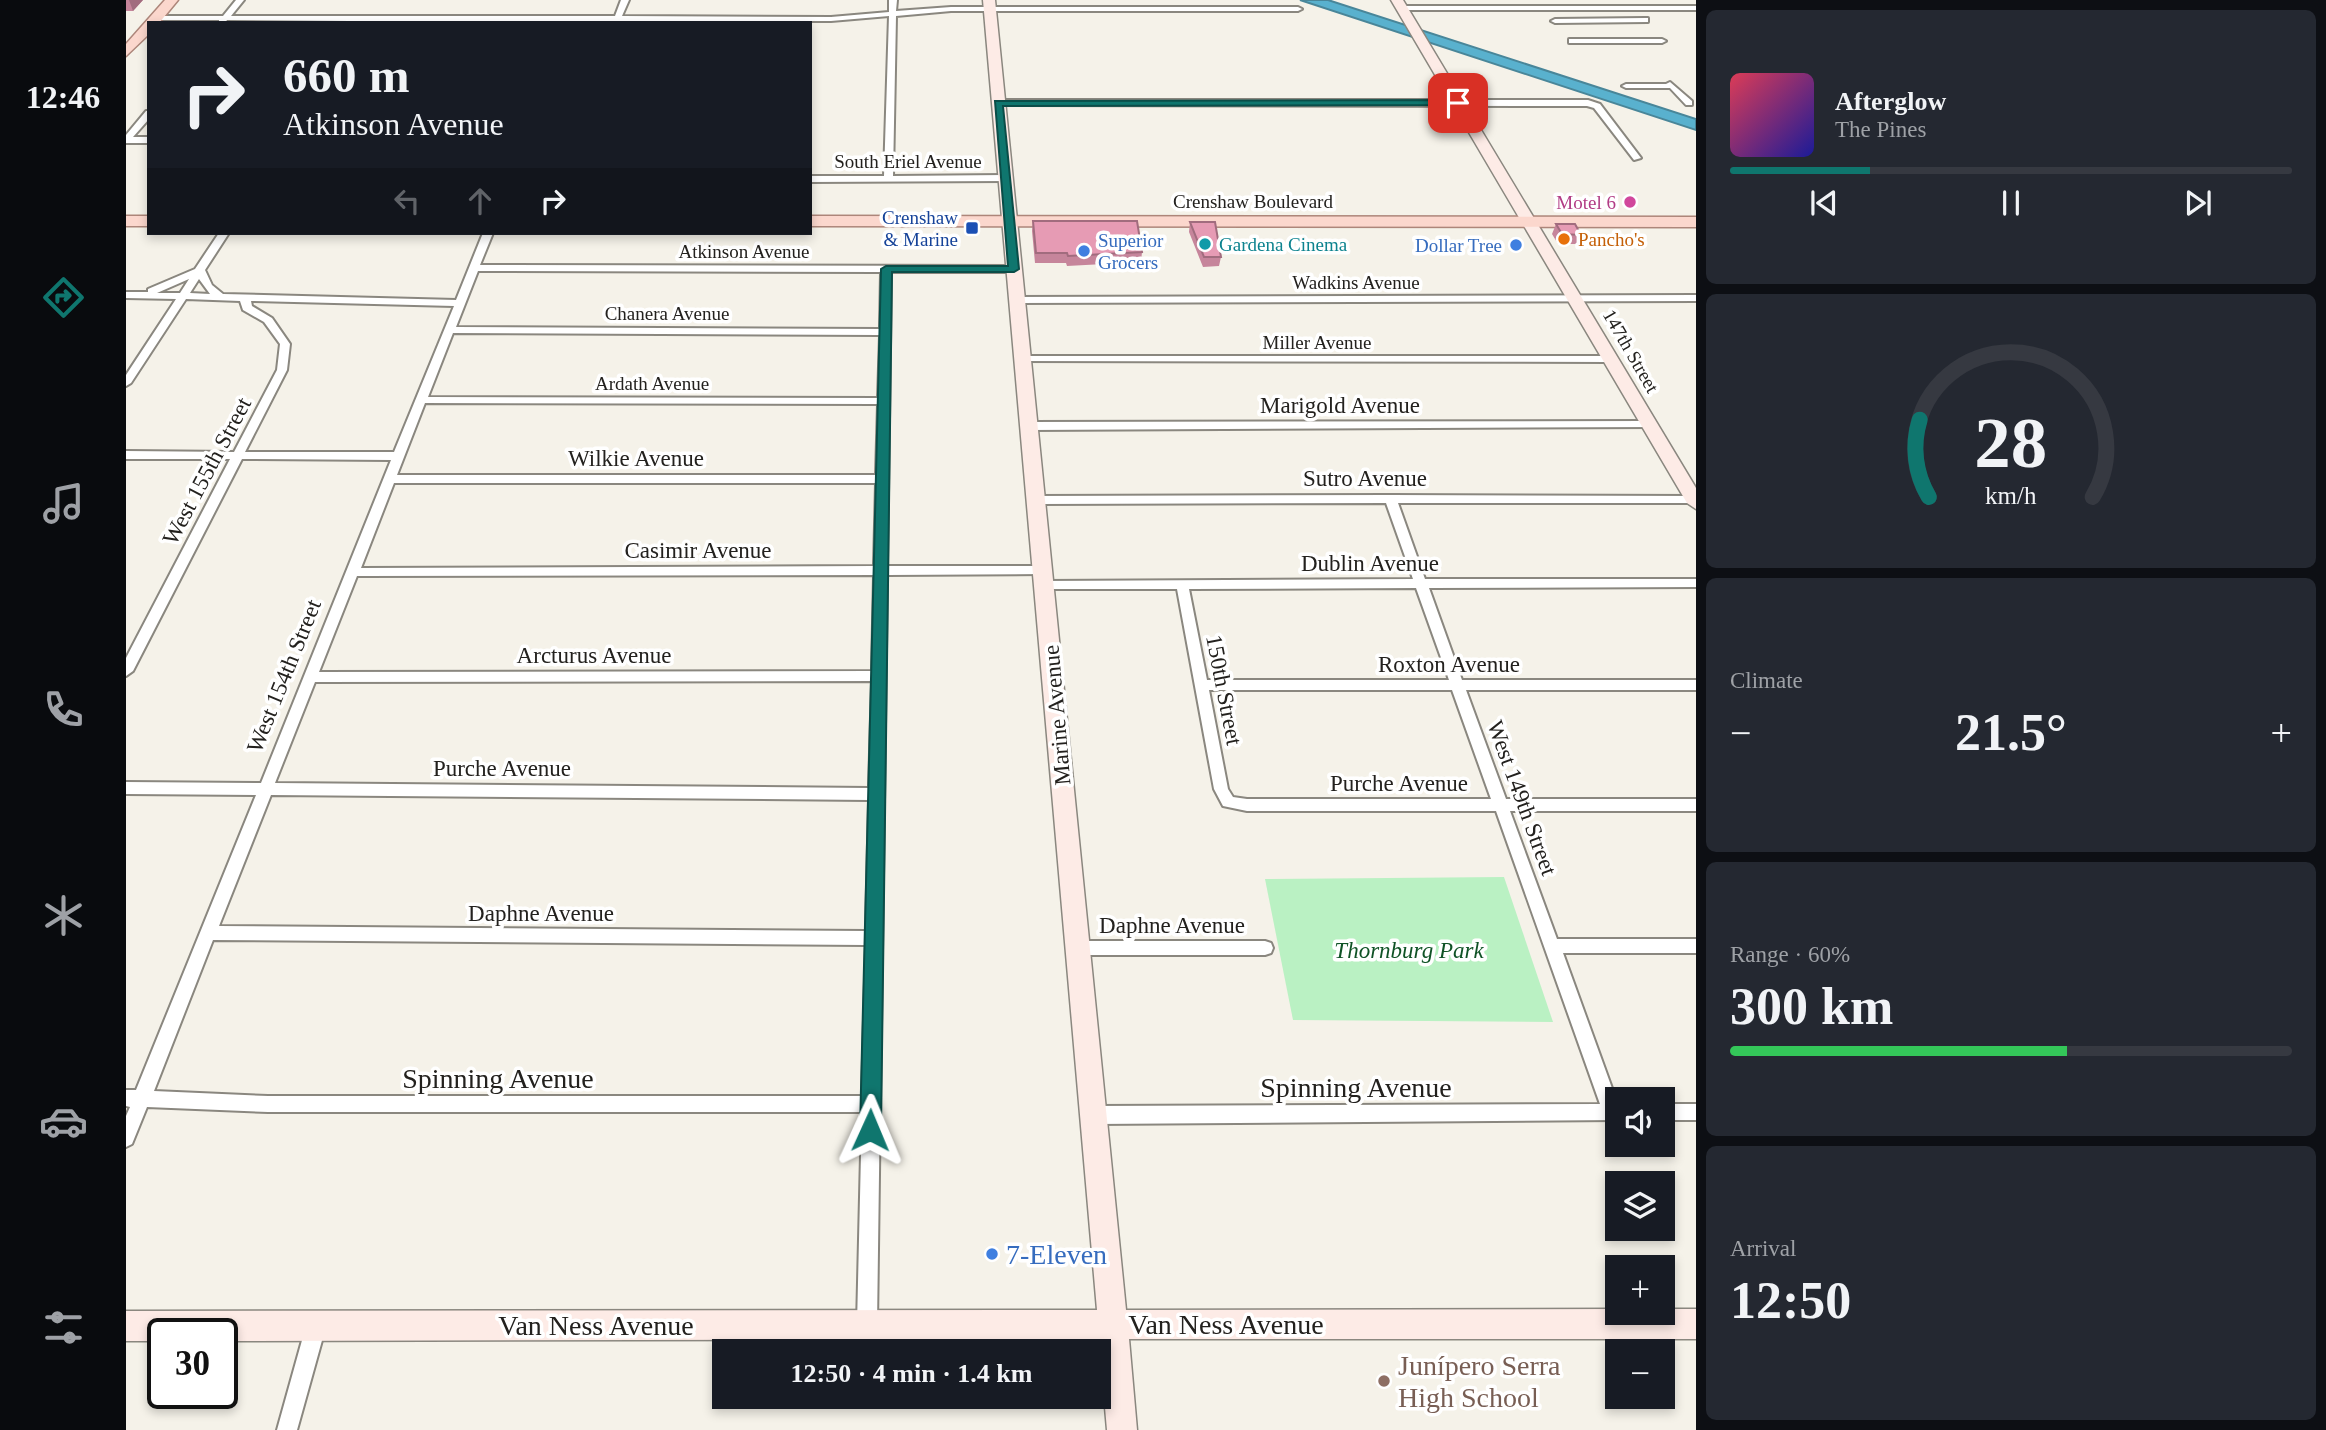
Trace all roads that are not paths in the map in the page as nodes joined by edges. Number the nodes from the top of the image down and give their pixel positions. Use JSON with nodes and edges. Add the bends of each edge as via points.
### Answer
{"nodes":[{"id":1,"x":172,"y":0,"type":"edge"},
{"id":2,"x":240,"y":0,"type":"edge"},
{"id":3,"x":625,"y":0,"type":"edge"},
{"id":4,"x":893,"y":0,"type":"edge"},
{"id":5,"x":989,"y":4,"type":"edge"},
{"id":6,"x":1399,"y":4,"type":"edge"},
{"id":7,"x":1592,"y":8,"type":"junction"},
{"id":8,"x":1696,"y":8,"type":"edge"},
{"id":9,"x":1298,"y":9,"type":"dead end"},
{"id":10,"x":893,"y":14,"type":"junction"},
{"id":11,"x":1603,"y":20,"type":"junction"},
{"id":12,"x":154,"y":21,"type":"edge"},
{"id":13,"x":223,"y":21,"type":"edge"},
{"id":14,"x":527,"y":21,"type":"edge"},
{"id":15,"x":617,"y":21,"type":"edge"},
{"id":16,"x":711,"y":21,"type":"edge"},
{"id":17,"x":802,"y":21,"type":"edge"},
{"id":18,"x":147,"y":29,"type":"edge"},
{"id":19,"x":1572,"y":41,"type":"junction"},
{"id":20,"x":1662,"y":41,"type":"junction"},
{"id":21,"x":1579,"y":50,"type":"dead end"},
{"id":22,"x":1670,"y":50,"type":"dead end"},
{"id":23,"x":126,"y":52,"type":"edge"},
{"id":24,"x":1626,"y":86,"type":"dead end"},
{"id":25,"x":998,"y":103,"type":"junction"},
{"id":26,"x":1458,"y":103,"type":"junction"},
{"id":27,"x":1690,"y":103,"type":"edge"},
{"id":28,"x":147,"y":115,"type":"edge"},
{"id":29,"x":126,"y":140,"type":"edge"},
{"id":30,"x":147,"y":140,"type":"edge"},
{"id":31,"x":1637,"y":158,"type":"dead end"},
{"id":32,"x":888,"y":178,"type":"junction"},
{"id":33,"x":1005,"y":178,"type":"junction"},
{"id":34,"x":812,"y":179,"type":"edge"},
{"id":35,"x":126,"y":220,"type":"edge"},
{"id":36,"x":147,"y":221,"type":"edge"},
{"id":37,"x":812,"y":221,"type":"edge"},
{"id":38,"x":1009,"y":221,"type":"junction"},
{"id":39,"x":1529,"y":221,"type":"junction"},
{"id":40,"x":1696,"y":222,"type":"edge"},
{"id":41,"x":223,"y":235,"type":"edge"},
{"id":42,"x":487,"y":235,"type":"edge"},
{"id":43,"x":474,"y":268,"type":"junction"},
{"id":44,"x":886,"y":269,"type":"junction"},
{"id":45,"x":1014,"y":269,"type":"junction"},
{"id":46,"x":200,"y":271,"type":"junction"},
{"id":47,"x":131,"y":295,"type":"edge"},
{"id":48,"x":148,"y":295,"type":"junction"},
{"id":49,"x":181,"y":295,"type":"junction"},
{"id":50,"x":220,"y":297,"type":"junction"},
{"id":51,"x":245,"y":298,"type":"junction"},
{"id":52,"x":1691,"y":298,"type":"edge"},
{"id":53,"x":1576,"y":299,"type":"junction"},
{"id":54,"x":1017,"y":300,"type":"junction"},
{"id":55,"x":460,"y":303,"type":"junction"},
{"id":56,"x":171,"y":311,"type":"junction"},
{"id":57,"x":1696,"y":311,"type":"edge"},
{"id":58,"x":449,"y":330,"type":"junction"},
{"id":59,"x":885,"y":331,"type":"junction"},
{"id":60,"x":1022,"y":359,"type":"junction"},
{"id":61,"x":1611,"y":359,"type":"junction"},
{"id":62,"x":126,"y":383,"type":"edge"},
{"id":63,"x":421,"y":400,"type":"junction"},
{"id":64,"x":884,"y":401,"type":"junction"},
{"id":65,"x":1649,"y":425,"type":"junction"},
{"id":66,"x":1030,"y":426,"type":"junction"},
{"id":67,"x":126,"y":455,"type":"edge"},
{"id":68,"x":238,"y":456,"type":"junction"},
{"id":69,"x":399,"y":456,"type":"junction"},
{"id":70,"x":389,"y":479,"type":"junction"},
{"id":71,"x":883,"y":479,"type":"junction"},
{"id":72,"x":1390,"y":499,"type":"junction"},
{"id":73,"x":1037,"y":500,"type":"junction"},
{"id":74,"x":1695,"y":501,"type":"edge"},
{"id":75,"x":881,"y":571,"type":"junction"},
{"id":76,"x":352,"y":572,"type":"junction"},
{"id":77,"x":1044,"y":577,"type":"junction"},
{"id":78,"x":1696,"y":583,"type":"edge"},
{"id":79,"x":1182,"y":584,"type":"junction"},
{"id":80,"x":1421,"y":584,"type":"junction"},
{"id":81,"x":126,"y":671,"type":"edge"},
{"id":82,"x":879,"y":676,"type":"junction"},
{"id":83,"x":310,"y":677,"type":"junction"},
{"id":84,"x":1202,"y":685,"type":"junction"},
{"id":85,"x":1457,"y":685,"type":"junction"},
{"id":86,"x":1696,"y":685,"type":"edge"},
{"id":87,"x":126,"y":788,"type":"edge"},
{"id":88,"x":266,"y":789,"type":"junction"},
{"id":89,"x":877,"y":794,"type":"junction"},
{"id":90,"x":1228,"y":802,"type":"joint"},
{"id":91,"x":1696,"y":805,"type":"edge"},
{"id":92,"x":1501,"y":806,"type":"junction"},
{"id":93,"x":208,"y":933,"type":"junction"},
{"id":94,"x":874,"y":938,"type":"junction"},
{"id":95,"x":1552,"y":946,"type":"junction"},
{"id":96,"x":1696,"y":946,"type":"edge"},
{"id":97,"x":1079,"y":948,"type":"junction"},
{"id":98,"x":1265,"y":948,"type":"dead end"},
{"id":99,"x":1605,"y":1088,"type":"edge"},
{"id":100,"x":134,"y":1098,"type":"edge"},
{"id":101,"x":871,"y":1104,"type":"junction"},
{"id":102,"x":1605,"y":1112,"type":"edge"},
{"id":103,"x":1675,"y":1112,"type":"edge"},
{"id":104,"x":1696,"y":1112,"type":"edge"},
{"id":105,"x":1095,"y":1115,"type":"junction"},
{"id":106,"x":126,"y":1138,"type":"edge"},
{"id":107,"x":1696,"y":1324,"type":"edge"},
{"id":108,"x":867,"y":1325,"type":"junction"},
{"id":109,"x":1113,"y":1325,"type":"junction"},
{"id":110,"x":126,"y":1326,"type":"edge"},
{"id":111,"x":316,"y":1326,"type":"junction"},
{"id":112,"x":287,"y":1430,"type":"edge"},
{"id":113,"x":1122,"y":1430,"type":"edge"}],
"edges":[{"from":1,"to":12,"type":"main road"},
{"from":2,"to":13,"type":"street"},
{"from":3,"to":15,"type":"street"},
{"from":4,"to":10,"type":"street"},
{"from":5,"to":9,"type":"street"},
{"from":5,"to":10,"type":"street"},
{"from":5,"to":25,"type":"main road","name":"Marine Avenue"},
{"from":6,"to":7,"type":"street"},
{"from":6,"to":26,"type":"main road","name":"147th Street"},
{"from":7,"to":8,"type":"street"},
{"from":7,"to":11,"type":"street"},
{"from":10,"to":17,"type":"street"},
{"from":10,"to":32,"type":"street"},
{"from":11,"to":19,"type":"street","via":[[1552,18]]},
{"from":11,"to":20,"type":"street","via":[[1642,17]]},
{"from":13,"to":14,"type":"street"},
{"from":14,"to":15,"type":"street"},
{"from":15,"to":16,"type":"street"},
{"from":16,"to":17,"type":"street"},
{"from":18,"to":23,"type":"main road"},
{"from":19,"to":20,"type":"street"},
{"from":19,"to":21,"type":"street"},
{"from":20,"to":22,"type":"street"},
{"from":24,"to":27,"type":"street","via":[[1671,85]]},
{"from":25,"to":26,"type":"street"},
{"from":25,"to":33,"type":"main road","name":"Marine Avenue"},
{"from":26,"to":31,"type":"street","via":[[1592,104]]},
{"from":26,"to":39,"type":"main road","name":"147th Street"},
{"from":28,"to":29,"type":"street"},
{"from":29,"to":30,"type":"street"},
{"from":32,"to":33,"type":"street","name":"South Eriel Avenue"},
{"from":32,"to":34,"type":"street","name":"South Eriel Avenue"},
{"from":33,"to":38,"type":"main road","name":"Marine Avenue"},
{"from":35,"to":36,"type":"main road"},
{"from":37,"to":38,"type":"main road","name":"Crenshaw Boulevard"},
{"from":38,"to":39,"type":"main road","name":"Crenshaw Boulevard"},
{"from":38,"to":45,"type":"main road","name":"Marine Avenue"},
{"from":39,"to":40,"type":"main road","name":"Crenshaw Boulevard"},
{"from":39,"to":53,"type":"main road","name":"147th Street"},
{"from":41,"to":46,"type":"street"},
{"from":42,"to":43,"type":"street","name":"West 154th Street"},
{"from":43,"to":44,"type":"street","name":"Atkinson Avenue"},
{"from":43,"to":55,"type":"street","name":"West 154th Street"},
{"from":44,"to":45,"type":"street","name":"Atkinson Avenue"},
{"from":44,"to":59,"type":"street"},
{"from":45,"to":54,"type":"main road","name":"Marine Avenue"},
{"from":46,"to":47,"type":"street"},
{"from":46,"to":49,"type":"street"},
{"from":46,"to":50,"type":"street"},
{"from":47,"to":48,"type":"street"},
{"from":48,"to":49,"type":"street"},
{"from":48,"to":56,"type":"street","via":[[169,305]]},
{"from":49,"to":50,"type":"street"},
{"from":49,"to":56,"type":"street"},
{"from":50,"to":51,"type":"street"},
{"from":51,"to":55,"type":"street"},
{"from":51,"to":68,"type":"street","name":"West 155th Street","via":[[247,308],[268,320],[280,334],[286,354],[277,384]]},
{"from":52,"to":53,"type":"street","name":"Wadkins Avenue"},
{"from":52,"to":57,"type":"street"},
{"from":53,"to":54,"type":"street","name":"Wadkins Avenue"},
{"from":53,"to":61,"type":"main road","name":"147th Street"},
{"from":54,"to":60,"type":"main road","name":"Marine Avenue"},
{"from":55,"to":58,"type":"street","name":"West 154th Street"},
{"from":56,"to":62,"type":"street"},
{"from":58,"to":59,"type":"street","name":"Chanera Avenue"},
{"from":58,"to":63,"type":"street","name":"West 154th Street"},
{"from":59,"to":64,"type":"street"},
{"from":60,"to":61,"type":"street","name":"Miller Avenue"},
{"from":60,"to":66,"type":"main road","name":"Marine Avenue"},
{"from":61,"to":65,"type":"main road","name":"147th Street"},
{"from":63,"to":64,"type":"street","name":"Ardath Avenue"},
{"from":63,"to":69,"type":"street","name":"West 154th Street"},
{"from":64,"to":71,"type":"street"},
{"from":65,"to":66,"type":"street","name":"Marigold Avenue"},
{"from":65,"to":74,"type":"main road","name":"147th Street"},
{"from":66,"to":73,"type":"main road","name":"Marine Avenue"},
{"from":67,"to":68,"type":"street"},
{"from":68,"to":69,"type":"street"},
{"from":68,"to":81,"type":"street","name":"West 155th Street"},
{"from":69,"to":70,"type":"street","name":"West 154th Street"},
{"from":70,"to":71,"type":"street","name":"Wilkie Avenue"},
{"from":70,"to":76,"type":"street","name":"West 154th Street"},
{"from":71,"to":75,"type":"street"},
{"from":72,"to":73,"type":"street","name":"Sutro Avenue"},
{"from":72,"to":74,"type":"street","name":"Sutro Avenue"},
{"from":72,"to":80,"type":"street","name":"West 149th Street"},
{"from":73,"to":77,"type":"main road","name":"Marine Avenue"},
{"from":75,"to":76,"type":"street","name":"Casimir Avenue"},
{"from":75,"to":77,"type":"street","name":"Casimir Avenue"},
{"from":75,"to":82,"type":"street"},
{"from":76,"to":83,"type":"street","name":"West 154th Street"},
{"from":77,"to":79,"type":"street","name":"Dublin Avenue"},
{"from":77,"to":97,"type":"main road","name":"Marine Avenue"},
{"from":78,"to":80,"type":"street","name":"Dublin Avenue"},
{"from":79,"to":80,"type":"street","name":"Dublin Avenue"},
{"from":79,"to":84,"type":"street","name":"150th Street"},
{"from":80,"to":85,"type":"street","name":"West 149th Street"},
{"from":82,"to":83,"type":"street","name":"Arcturus Avenue"},
{"from":82,"to":89,"type":"street"},
{"from":83,"to":88,"type":"street","name":"West 154th Street"},
{"from":84,"to":85,"type":"street","name":"Roxton Avenue"},
{"from":84,"to":90,"type":"street","name":"150th Street","via":[[1221,789]]},
{"from":85,"to":86,"type":"street","name":"Roxton Avenue"},
{"from":85,"to":92,"type":"street","name":"West 149th Street"},
{"from":87,"to":88,"type":"street","name":"Purche Avenue"},
{"from":88,"to":89,"type":"street","name":"Purche Avenue"},
{"from":88,"to":93,"type":"street","name":"West 154th Street"},
{"from":89,"to":94,"type":"street"},
{"from":90,"to":92,"type":"street","name":"Purche Avenue"},
{"from":91,"to":92,"type":"street","name":"Purche Avenue"},
{"from":92,"to":95,"type":"street","name":"West 149th Street"},
{"from":93,"to":94,"type":"street","name":"Daphne Avenue"},
{"from":93,"to":100,"type":"street","name":"West 154th Street"},
{"from":94,"to":101,"type":"street"},
{"from":95,"to":96,"type":"street"},
{"from":95,"to":99,"type":"street","name":"West 149th Street"},
{"from":97,"to":98,"type":"street","name":"Daphne Avenue"},
{"from":97,"to":105,"type":"main road","name":"Marine Avenue"},
{"from":100,"to":101,"type":"street","name":"Spinning Avenue","via":[[268,1104]]},
{"from":100,"to":106,"type":"street","name":"West 154th Street"},
{"from":101,"to":108,"type":"street"},
{"from":102,"to":105,"type":"street","name":"Spinning Avenue"},
{"from":103,"to":104,"type":"street"},
{"from":105,"to":109,"type":"main road","name":"Marine Avenue"},
{"from":107,"to":109,"type":"main road","name":"Van Ness Avenue"},
{"from":108,"to":109,"type":"main road","name":"Van Ness Avenue"},
{"from":108,"to":111,"type":"main road","name":"Van Ness Avenue"},
{"from":109,"to":113,"type":"main road","name":"Marine Avenue"},
{"from":110,"to":111,"type":"main road","name":"Van Ness Avenue"},
{"from":111,"to":112,"type":"street"}]}
